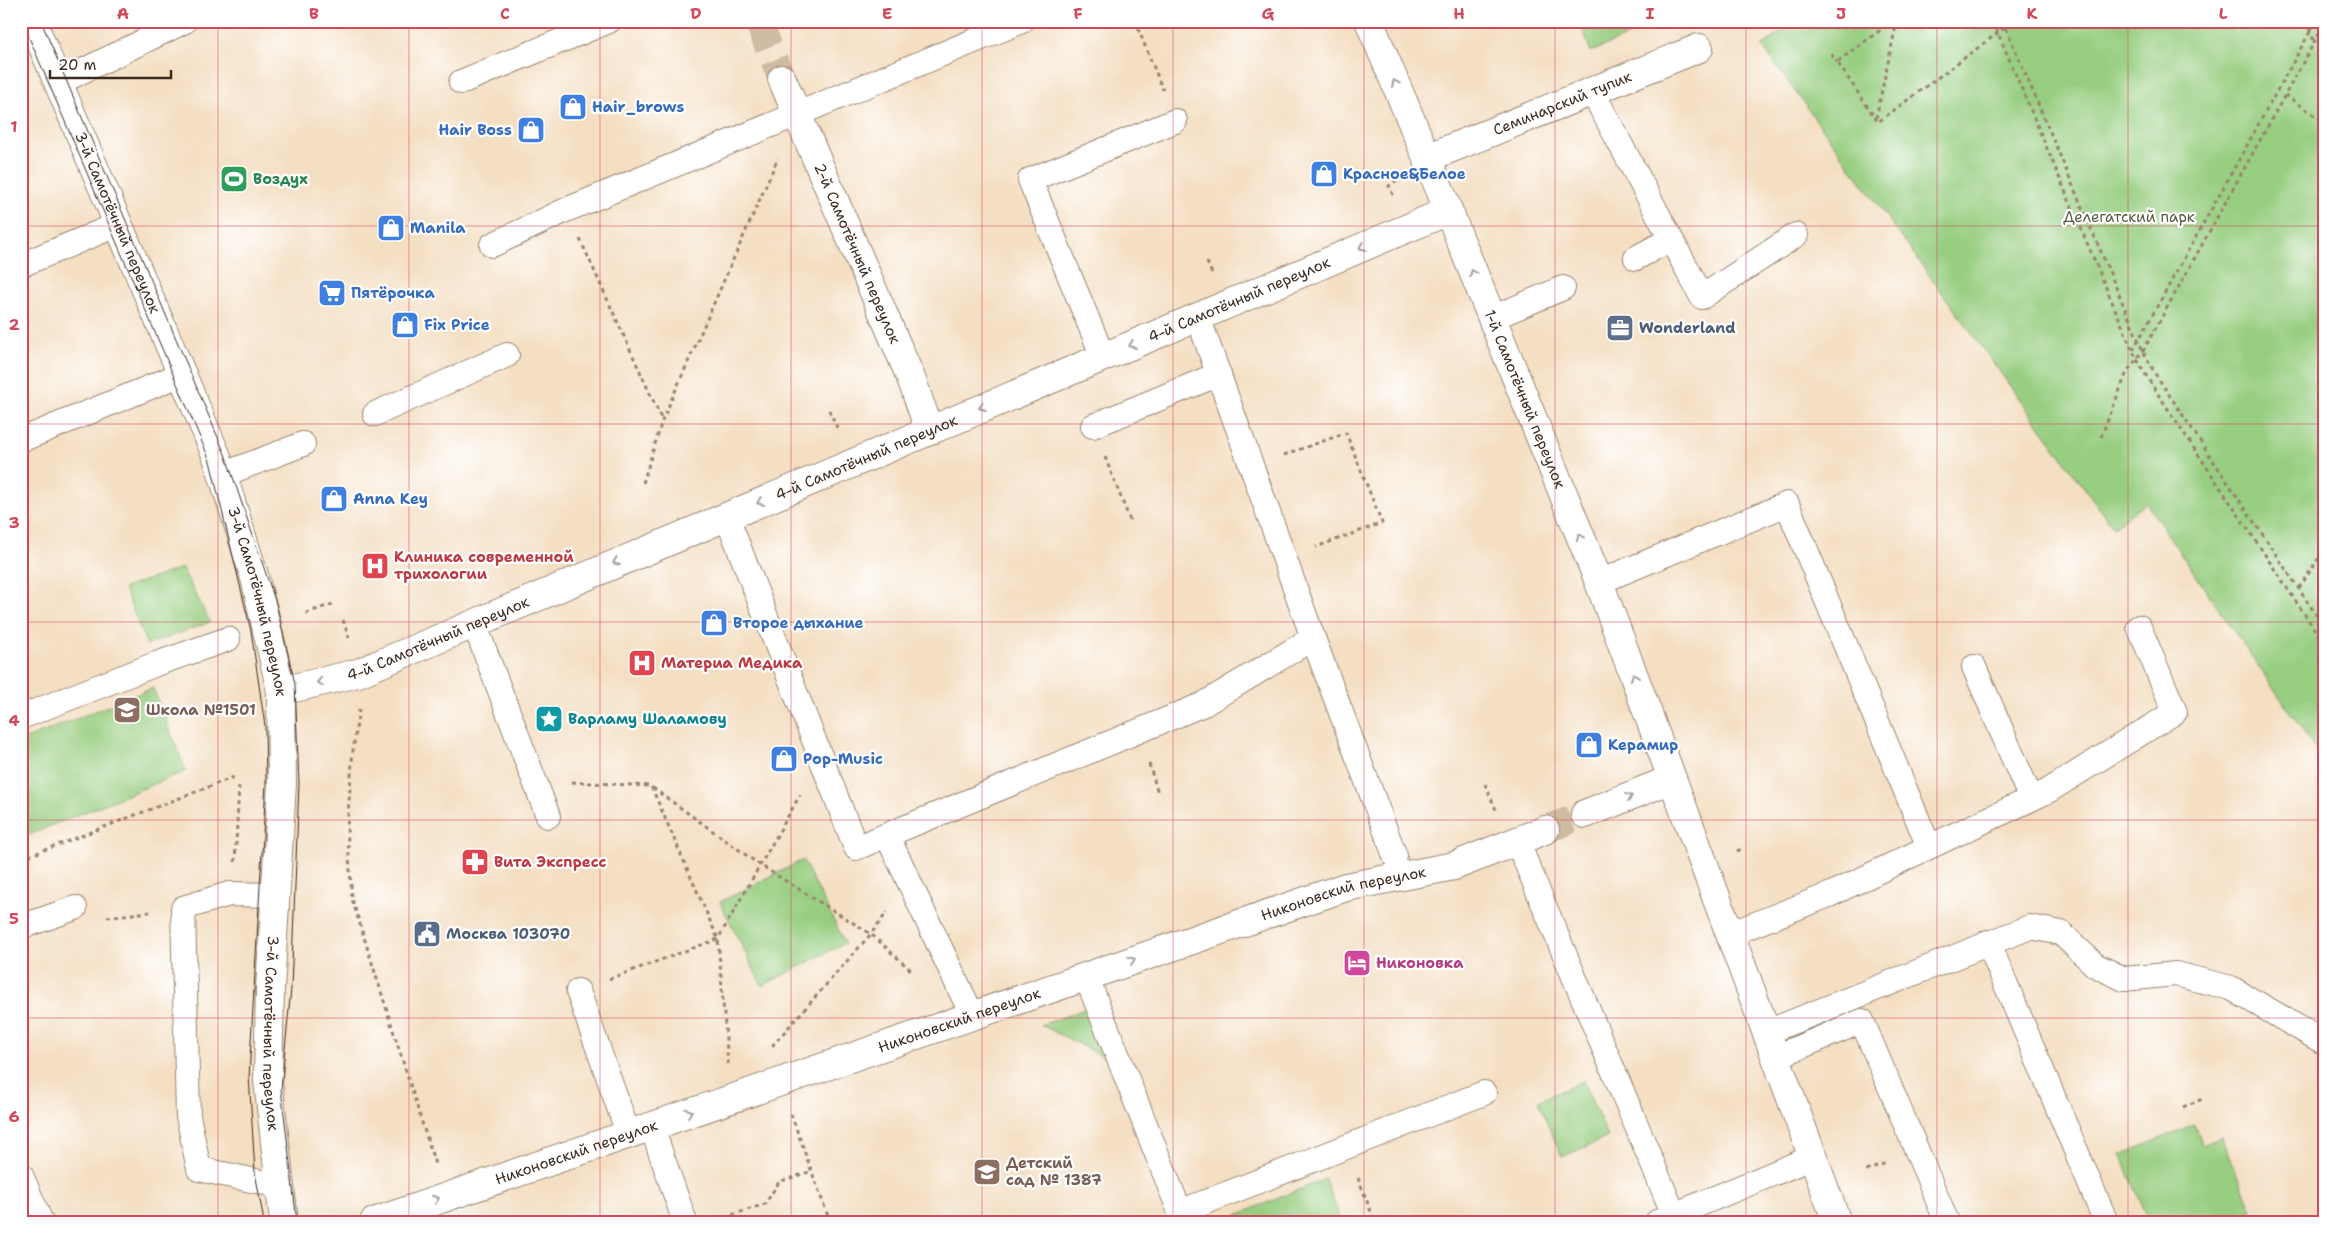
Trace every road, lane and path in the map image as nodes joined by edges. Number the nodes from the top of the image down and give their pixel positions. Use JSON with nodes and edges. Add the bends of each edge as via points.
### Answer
{"nodes":[{"id":1,"x":32,"y":21,"type":"edge"},
{"id":2,"x":185,"y":21,"type":"edge"},
{"id":3,"x":609,"y":21,"type":"edge"},
{"id":4,"x":1022,"y":21,"type":"edge"},
{"id":5,"x":1135,"y":21,"type":"edge"},
{"id":6,"x":1369,"y":21,"type":"edge"},
{"id":7,"x":1893,"y":21,"type":"edge"},
{"id":8,"x":1897,"y":21,"type":"edge"},
{"id":9,"x":1993,"y":21,"type":"edge"},
{"id":10,"x":2003,"y":21,"type":"edge"},
{"id":11,"x":2014,"y":21,"type":"edge"},
{"id":12,"x":2308,"y":21,"type":"edge"},
{"id":13,"x":2316,"y":21,"type":"edge"},
{"id":14,"x":2325,"y":23,"type":"edge"},
{"id":15,"x":2006,"y":27,"type":"junction"},
{"id":16,"x":2311,"y":30,"type":"junction"},
{"id":17,"x":1998,"y":33,"type":"junction"},
{"id":18,"x":2314,"y":42,"type":"junction"},
{"id":19,"x":1699,"y":48,"type":"dead end"},
{"id":20,"x":1831,"y":54,"type":"dead end"},
{"id":21,"x":1837,"y":62,"type":"junction"},
{"id":22,"x":782,"y":79,"type":"tunnel mouth"},
{"id":23,"x":461,"y":82,"type":"dead end"},
{"id":24,"x":58,"y":83,"type":"junction"},
{"id":25,"x":1592,"y":92,"type":"junction"},
{"id":26,"x":2285,"y":95,"type":"junction"},
{"id":27,"x":798,"y":114,"type":"junction"},
{"id":28,"x":1175,"y":120,"type":"joint"},
{"id":29,"x":1877,"y":120,"type":"junction"},
{"id":30,"x":2325,"y":122,"type":"edge"},
{"id":31,"x":1874,"y":125,"type":"dead end"},
{"id":32,"x":1427,"y":158,"type":"junction"},
{"id":33,"x":566,"y":210,"type":"junction"},
{"id":34,"x":1448,"y":211,"type":"junction"},
{"id":35,"x":119,"y":224,"type":"junction"},
{"id":36,"x":1796,"y":235,"type":"dead end"},
{"id":37,"x":1671,"y":239,"type":"junction"},
{"id":38,"x":492,"y":245,"type":"dead end"},
{"id":39,"x":1636,"y":258,"type":"dead end"},
{"id":40,"x":21,"y":265,"type":"edge"},
{"id":41,"x":1563,"y":288,"type":"dead end"},
{"id":42,"x":1198,"y":317,"type":"junction"},
{"id":43,"x":1492,"y":318,"type":"junction"},
{"id":44,"x":2138,"y":340,"type":"junction"},
{"id":45,"x":2132,"y":350,"type":"junction"},
{"id":46,"x":2143,"y":351,"type":"junction"},
{"id":47,"x":507,"y":355,"type":"dead end"},
{"id":48,"x":1103,"y":357,"type":"junction"},
{"id":49,"x":2137,"y":359,"type":"junction"},
{"id":50,"x":182,"y":374,"type":"junction"},
{"id":51,"x":1219,"y":374,"type":"junction"},
{"id":52,"x":829,"y":410,"type":"dead end"},
{"id":53,"x":375,"y":414,"type":"dead end"},
{"id":54,"x":662,"y":421,"type":"junction"},
{"id":55,"x":1092,"y":426,"type":"dead end"},
{"id":56,"x":929,"y":429,"type":"junction"},
{"id":57,"x":841,"y":436,"type":"dead end"},
{"id":58,"x":2101,"y":437,"type":"dead end"},
{"id":59,"x":21,"y":440,"type":"edge"},
{"id":60,"x":303,"y":444,"type":"dead end"},
{"id":61,"x":1252,"y":467,"type":"junction"},
{"id":62,"x":222,"y":475,"type":"junction"},
{"id":63,"x":643,"y":483,"type":"dead end"},
{"id":64,"x":727,"y":517,"type":"junction"},
{"id":65,"x":2325,"y":549,"type":"edge"},
{"id":66,"x":1285,"y":559,"type":"junction"},
{"id":67,"x":1598,"y":582,"type":"junction"},
{"id":68,"x":2298,"y":588,"type":"junction"},
{"id":69,"x":333,"y":604,"type":"dead end"},
{"id":70,"x":306,"y":613,"type":"dead end"},
{"id":71,"x":343,"y":620,"type":"dead end"},
{"id":72,"x":474,"y":623,"type":"junction"},
{"id":73,"x":2139,"y":627,"type":"dead end"},
{"id":74,"x":2325,"y":628,"type":"edge"},
{"id":75,"x":1313,"y":638,"type":"junction"},
{"id":76,"x":228,"y":639,"type":"dead end"},
{"id":77,"x":350,"y":644,"type":"dead end"},
{"id":78,"x":2325,"y":645,"type":"edge"},
{"id":79,"x":1974,"y":667,"type":"dead end"},
{"id":80,"x":281,"y":691,"type":"junction"},
{"id":81,"x":360,"y":707,"type":"dead end"},
{"id":82,"x":21,"y":717,"type":"edge"},
{"id":83,"x":237,"y":776,"type":"dead end"},
{"id":84,"x":1672,"y":779,"type":"junction"},
{"id":85,"x":534,"y":780,"type":"junction"},
{"id":86,"x":240,"y":784,"type":"dead end"},
{"id":87,"x":1485,"y":784,"type":"dead end"},
{"id":88,"x":651,"y":786,"type":"junction"},
{"id":89,"x":801,"y":793,"type":"dead end"},
{"id":90,"x":2031,"y":799,"type":"junction"},
{"id":91,"x":1585,"y":814,"type":"tunnel mouth"},
{"id":92,"x":548,"y":816,"type":"dead end"},
{"id":93,"x":1500,"y":818,"type":"dead end"},
{"id":94,"x":1545,"y":830,"type":"tunnel mouth"},
{"id":95,"x":887,"y":835,"type":"junction"},
{"id":96,"x":1516,"y":841,"type":"junction"},
{"id":97,"x":1744,"y":848,"type":"dead end"},
{"id":98,"x":1929,"y":848,"type":"junction"},
{"id":99,"x":1736,"y":851,"type":"dead end"},
{"id":100,"x":1395,"y":856,"type":"dead end"},
{"id":101,"x":21,"y":859,"type":"edge"},
{"id":102,"x":235,"y":866,"type":"dead end"},
{"id":103,"x":760,"y":866,"type":"junction"},
{"id":104,"x":908,"y":882,"type":"junction"},
{"id":105,"x":275,"y":895,"type":"junction"},
{"id":106,"x":75,"y":908,"type":"joint"},
{"id":107,"x":183,"y":908,"type":"junction"},
{"id":108,"x":21,"y":927,"type":"edge"},
{"id":109,"x":871,"y":934,"type":"junction"},
{"id":110,"x":1730,"y":934,"type":"junction"},
{"id":111,"x":718,"y":939,"type":"junction"},
{"id":112,"x":1988,"y":942,"type":"junction"},
{"id":113,"x":914,"y":973,"type":"dead end"},
{"id":114,"x":1086,"y":976,"type":"junction"},
{"id":115,"x":578,"y":991,"type":"joint"},
{"id":116,"x":972,"y":1015,"type":"junction"},
{"id":117,"x":1767,"y":1032,"type":"junction"},
{"id":118,"x":2325,"y":1043,"type":"edge"},
{"id":119,"x":767,"y":1053,"type":"dead end"},
{"id":120,"x":1776,"y":1057,"type":"junction"},
{"id":121,"x":728,"y":1067,"type":"dead end"},
{"id":122,"x":1484,"y":1092,"type":"dead end"},
{"id":123,"x":2205,"y":1098,"type":"dead end"},
{"id":124,"x":2183,"y":1107,"type":"dead end"},
{"id":125,"x":790,"y":1111,"type":"dead end"},
{"id":126,"x":640,"y":1129,"type":"junction"},
{"id":127,"x":1346,"y":1147,"type":"junction"},
{"id":128,"x":1813,"y":1157,"type":"junction"},
{"id":129,"x":812,"y":1170,"type":"junction"},
{"id":130,"x":21,"y":1174,"type":"edge"},
{"id":131,"x":280,"y":1186,"type":"junction"},
{"id":132,"x":445,"y":1196,"type":"junction"},
{"id":133,"x":1182,"y":1217,"type":"edge"},
{"id":134,"x":1666,"y":1218,"type":"edge"},
{"id":135,"x":41,"y":1222,"type":"edge"},
{"id":136,"x":284,"y":1222,"type":"edge"},
{"id":137,"x":374,"y":1222,"type":"edge"},
{"id":138,"x":685,"y":1222,"type":"edge"},
{"id":139,"x":711,"y":1222,"type":"edge"},
{"id":140,"x":830,"y":1222,"type":"edge"},
{"id":141,"x":1375,"y":1222,"type":"edge"},
{"id":142,"x":1837,"y":1222,"type":"edge"},
{"id":143,"x":1947,"y":1222,"type":"edge"},
{"id":144,"x":2106,"y":1222,"type":"edge"}],
"edges":[{"from":1,"to":24,"type":"street","name":"3-й Самотёчный переулок"},
{"from":2,"to":24,"type":"lane"},
{"from":3,"to":23,"type":"lane"},
{"from":4,"to":27,"type":"lane"},
{"from":5,"to":28,"type":"path"},
{"from":32,"to":6,"type":"street","name":"1-й Самотёчный переулок","one_way":true},
{"from":7,"to":21,"type":"path"},
{"from":8,"to":29,"type":"path"},
{"from":9,"to":17,"type":"path"},
{"from":10,"to":15,"type":"path"},
{"from":11,"to":15,"type":"path"},
{"from":12,"to":16,"type":"path"},
{"from":13,"to":16,"type":"path"},
{"from":14,"to":18,"type":"path"},
{"from":15,"to":17,"type":"path"},
{"from":15,"to":44,"type":"path"},
{"from":16,"to":18,"type":"path"},
{"from":16,"to":44,"type":"path"},
{"from":17,"to":29,"type":"path"},
{"from":17,"to":45,"type":"path"},
{"from":18,"to":26,"type":"path"},
{"from":19,"to":25,"type":"street","name":"Семинарский тупик"},
{"from":20,"to":21,"type":"path"},
{"from":21,"to":29,"type":"path"},
{"from":22,"to":27,"type":"street","name":"2-й Самотёчный переулок"},
{"from":24,"to":35,"type":"street","name":"3-й Самотёчный переулок"},
{"from":25,"to":32,"type":"street","name":"Семинарский тупик"},
{"from":25,"to":37,"type":"lane"},
{"from":26,"to":30,"type":"path"},
{"from":26,"to":46,"type":"path"},
{"from":27,"to":33,"type":"lane"},
{"from":27,"to":54,"type":"path"},
{"from":27,"to":56,"type":"street","name":"2-й Самотёчный переулок","via":[[911,378]]},
{"from":28,"to":48,"type":"lane","via":[[1030,180]]},
{"from":29,"to":31,"type":"path"},
{"from":32,"to":34,"type":"street","name":"1-й Самотёчный переулок"},
{"from":33,"to":38,"type":"lane"},
{"from":33,"to":54,"type":"path"},
{"from":34,"to":42,"type":"street","name":"4-й Самотёчный переулок","one_way":true},
{"from":43,"to":34,"type":"street","name":"1-й Самотёчный переулок","one_way":true},
{"from":35,"to":40,"type":"lane"},
{"from":35,"to":50,"type":"street","name":"3-й Самотёчный переулок"},
{"from":36,"to":37,"type":"lane","via":[[1702,297]]},
{"from":37,"to":39,"type":"lane"},
{"from":41,"to":43,"type":"lane"},
{"from":42,"to":48,"type":"street","name":"4-й Самотёчный переулок","one_way":true},
{"from":42,"to":51,"type":"lane"},
{"from":67,"to":43,"type":"street","name":"1-й Самотёчный переулок","one_way":true},
{"from":44,"to":45,"type":"path"},
{"from":44,"to":46,"type":"path"},
{"from":45,"to":49,"type":"path"},
{"from":46,"to":49,"type":"path"},
{"from":46,"to":68,"type":"path"},
{"from":47,"to":53,"type":"lane"},
{"from":48,"to":56,"type":"street","name":"4-й Самотёчный переулок","one_way":true},
{"from":49,"to":58,"type":"path","via":[[2127,372]]},
{"from":49,"to":78,"type":"path"},
{"from":50,"to":59,"type":"lane"},
{"from":50,"to":62,"type":"street","name":"3-й Самотёчный переулок"},
{"from":51,"to":55,"type":"lane"},
{"from":51,"to":61,"type":"lane"},
{"from":52,"to":57,"type":"path"},
{"from":54,"to":63,"type":"path"},
{"from":56,"to":64,"type":"street","name":"4-й Самотёчный переулок","one_way":true},
{"from":60,"to":62,"type":"lane"},
{"from":61,"to":66,"type":"lane"},
{"from":61,"to":66,"type":"path","via":[[1346,433],[1382,523]]},
{"from":62,"to":80,"type":"street","name":"3-й Самотёчный переулок","via":[[254,578]]},
{"from":64,"to":72,"type":"street","name":"4-й Самотёчный переулок","one_way":true},
{"from":64,"to":95,"type":"lane","via":[[856,848]]},
{"from":65,"to":68,"type":"path"},
{"from":66,"to":75,"type":"lane"},
{"from":84,"to":67,"type":"street","name":"1-й Самотёчный переулок","one_way":true},
{"from":67,"to":98,"type":"lane","via":[[1787,504]]},
{"from":68,"to":74,"type":"path"},
{"from":69,"to":70,"type":"path"},
{"from":71,"to":77,"type":"path"},
{"from":72,"to":80,"type":"street","name":"4-й Самотёчный переулок","one_way":true,"via":[[358,672]]},
{"from":72,"to":85,"type":"lane"},
{"from":73,"to":90,"type":"lane","via":[[2175,712]]},
{"from":75,"to":95,"type":"lane","via":[[1204,704]]},
{"from":75,"to":100,"type":"lane"},
{"from":76,"to":82,"type":"lane"},
{"from":79,"to":90,"type":"lane"},
{"from":80,"to":105,"type":"street","name":"3-й Самотёчный переулок","via":[[282,784]]},
{"from":81,"to":132,"type":"path","via":[[347,826],[352,899]]},
{"from":83,"to":101,"type":"path"},
{"from":91,"to":84,"type":"street","one_way":true},
{"from":84,"to":110,"type":"street","name":"1-й Самотёчный переулок"},
{"from":85,"to":88,"type":"path"},
{"from":85,"to":92,"type":"lane"},
{"from":86,"to":102,"type":"path"},
{"from":87,"to":93,"type":"path"},
{"from":88,"to":103,"type":"path"},
{"from":88,"to":111,"type":"path"},
{"from":89,"to":103,"type":"path"},
{"from":90,"to":98,"type":"lane"},
{"from":94,"to":96,"type":"street","name":"Никоновский переулок"},
{"from":95,"to":104,"type":"lane"},
{"from":114,"to":96,"type":"street","name":"Никоновский переулок","one_way":true,"via":[[1346,887],[1454,866]]},
{"from":96,"to":134,"type":"lane"},
{"from":97,"to":99,"type":"path"},
{"from":98,"to":110,"type":"lane","via":[[1829,895]]},
{"from":103,"to":109,"type":"path"},
{"from":103,"to":111,"type":"path"},
{"from":104,"to":109,"type":"path"},
{"from":104,"to":116,"type":"lane"},
{"from":105,"to":107,"type":"lane","via":[[230,894]]},
{"from":105,"to":131,"type":"street","name":"3-й Самотёчный переулок","via":[[268,1081]]},
{"from":106,"to":107,"type":"path","via":[[99,918]]},
{"from":106,"to":108,"type":"lane"},
{"from":107,"to":131,"type":"lane","via":[[188,1116],[199,1169]]},
{"from":109,"to":113,"type":"path"},
{"from":109,"to":119,"type":"path"},
{"from":110,"to":117,"type":"street","name":"1-й Самотёчный переулок"},
{"from":111,"to":115,"type":"path"},
{"from":111,"to":121,"type":"path"},
{"from":112,"to":117,"type":"lane"},
{"from":112,"to":118,"type":"lane","via":[[2030,927],[2061,933],[2095,965],[2124,979],[2176,974],[2231,988]]},
{"from":112,"to":144,"type":"lane"},
{"from":114,"to":116,"type":"street","name":"Никоновский переулок"},
{"from":114,"to":133,"type":"lane"},
{"from":115,"to":126,"type":"lane"},
{"from":126,"to":116,"type":"street","name":"Никоновский переулок","one_way":true},
{"from":117,"to":120,"type":"street","name":"1-й Самотёчный переулок"},
{"from":120,"to":128,"type":"street","name":"1-й Самотёчный переулок"},
{"from":120,"to":143,"type":"lane","via":[[1862,1021]]},
{"from":122,"to":127,"type":"lane"},
{"from":123,"to":124,"type":"path"},
{"from":125,"to":129,"type":"path"},
{"from":126,"to":132,"type":"street","name":"Никоновский переулок"},
{"from":126,"to":138,"type":"lane"},
{"from":127,"to":133,"type":"lane"},
{"from":127,"to":141,"type":"path"},
{"from":128,"to":134,"type":"lane"},
{"from":128,"to":142,"type":"street"},
{"from":129,"to":139,"type":"path","via":[[778,1182],[765,1204]]},
{"from":129,"to":140,"type":"path"},
{"from":130,"to":135,"type":"lane"},
{"from":131,"to":136,"type":"street","name":"3-й Самотёчный переулок"},
{"from":137,"to":132,"type":"street","name":"Никоновский переулок","one_way":true}]}
